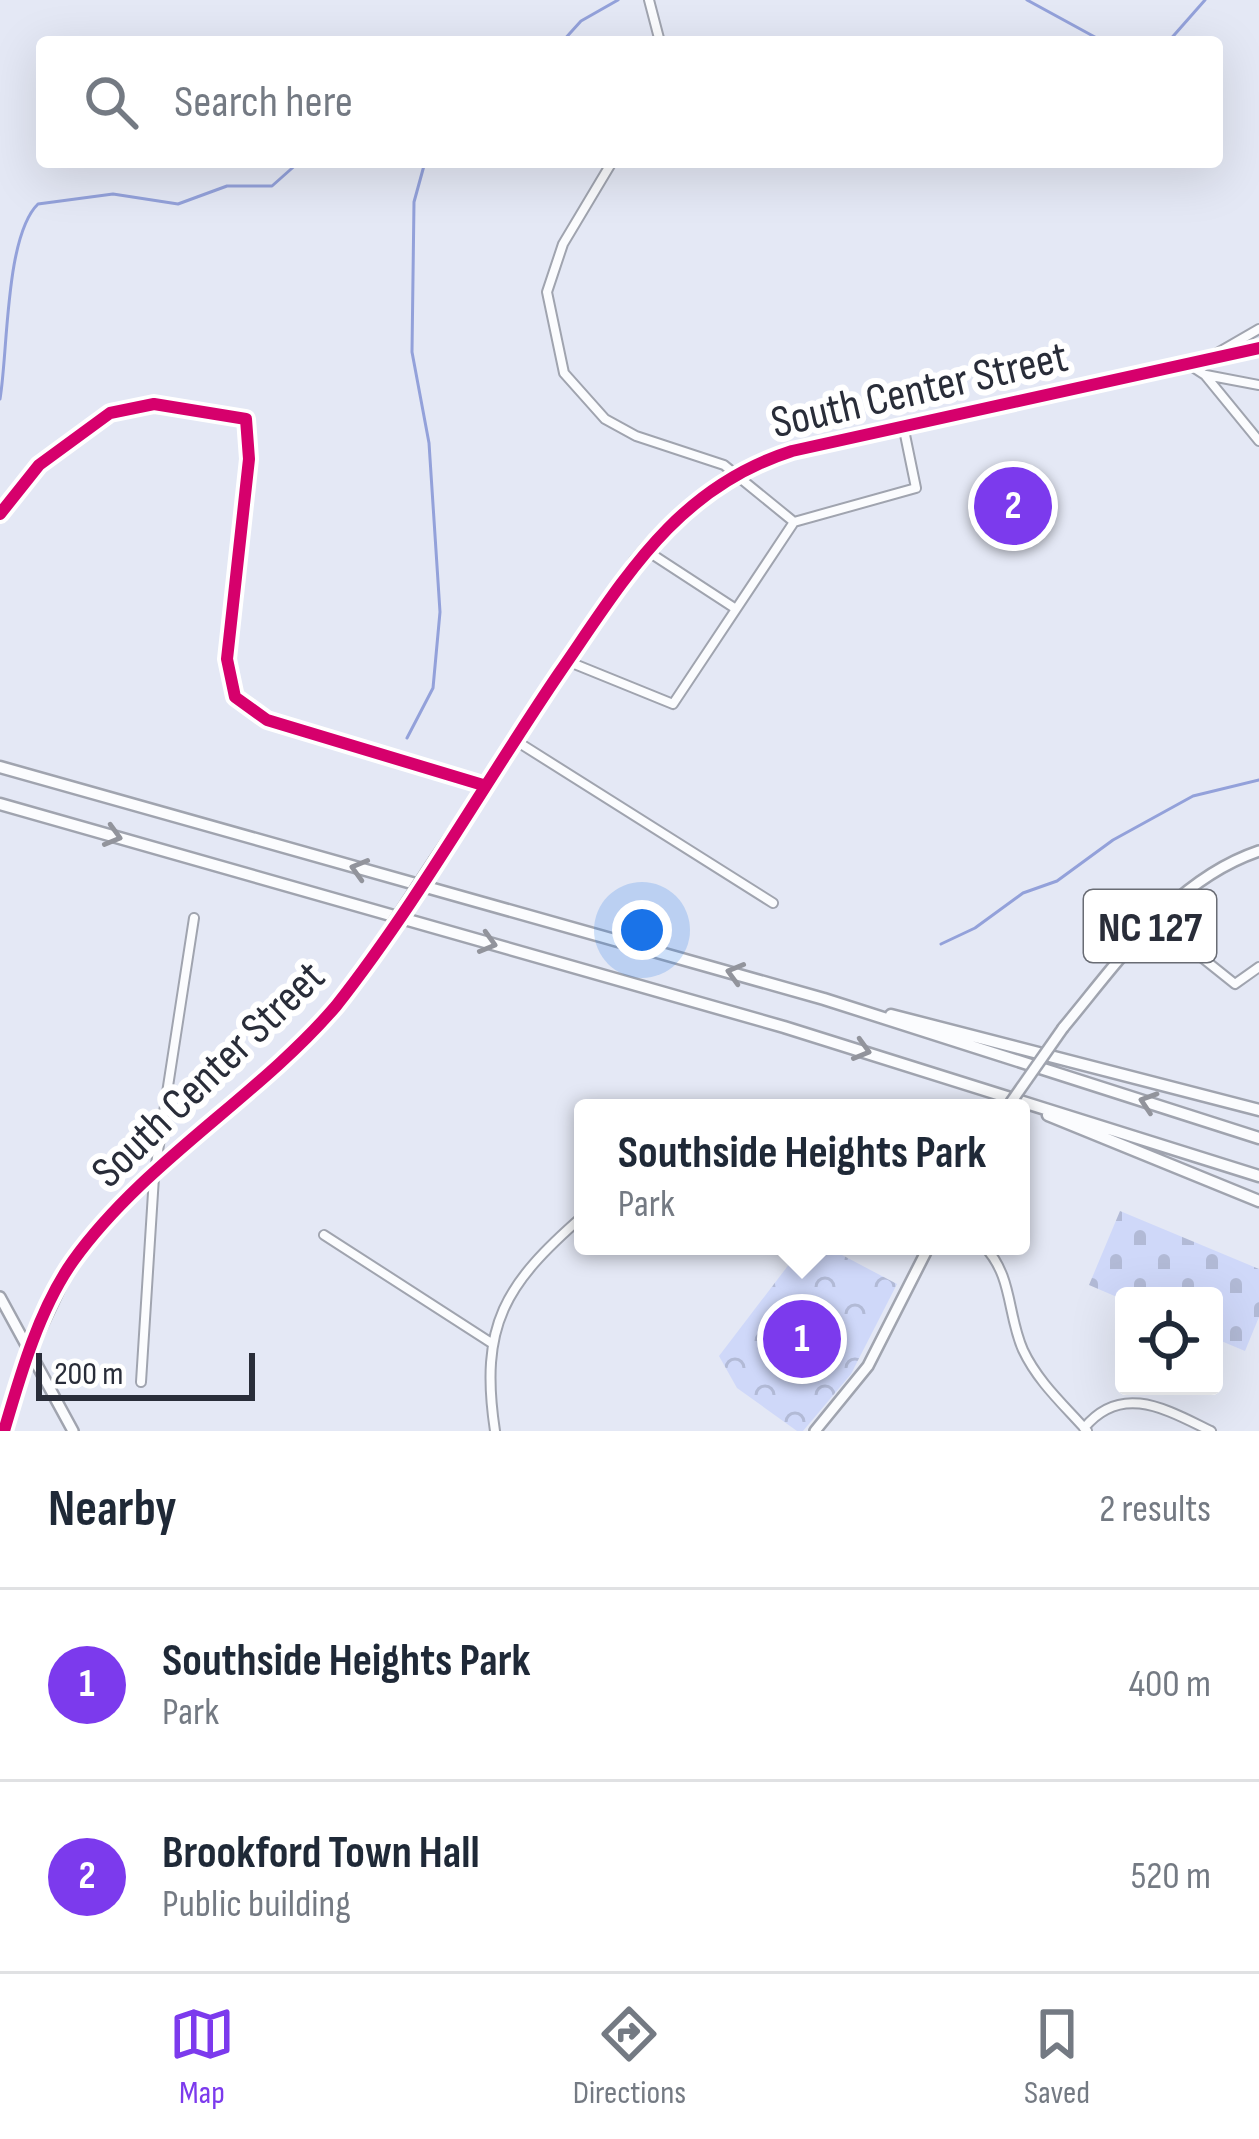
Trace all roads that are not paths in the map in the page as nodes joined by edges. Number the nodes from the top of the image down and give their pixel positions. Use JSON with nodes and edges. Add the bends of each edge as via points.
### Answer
{"nodes":[{"id":1,"x":649,"y":0,"type":"edge"},
{"id":2,"x":658,"y":36,"type":"edge"},
{"id":3,"x":608,"y":168,"type":"edge"},
{"id":4,"x":1259,"y":328,"type":"edge"},
{"id":5,"x":1259,"y":348,"type":"edge"},
{"id":6,"x":1209,"y":358,"type":"junction"},
{"id":7,"x":1186,"y":363,"type":"junction"},
{"id":8,"x":1205,"y":375,"type":"junction"},
{"id":9,"x":1259,"y":385,"type":"edge"},
{"id":10,"x":903,"y":425,"type":"junction"},
{"id":11,"x":1259,"y":441,"type":"edge"},
{"id":12,"x":735,"y":473,"type":"junction"},
{"id":13,"x":0,"y":514,"type":"edge"},
{"id":14,"x":794,"y":522,"type":"junction"},
{"id":15,"x":644,"y":549,"type":"junction"},
{"id":16,"x":736,"y":609,"type":"junction"},
{"id":17,"x":567,"y":662,"type":"junction"},
{"id":18,"x":513,"y":739,"type":"junction"},
{"id":19,"x":0,"y":767,"type":"edge"},
{"id":20,"x":483,"y":785,"type":"junction"},
{"id":21,"x":0,"y":804,"type":"edge"},
{"id":22,"x":1259,"y":851,"type":"edge"},
{"id":23,"x":773,"y":903,"type":"dead end"},
{"id":24,"x":194,"y":918,"type":"dead end"},
{"id":25,"x":1155,"y":920,"type":"junction"},
{"id":26,"x":1259,"y":967,"type":"edge"},
{"id":27,"x":852,"y":1008,"type":"junction"},
{"id":28,"x":989,"y":1091,"type":"junction"},
{"id":29,"x":1008,"y":1099,"type":"edge"},
{"id":30,"x":1013,"y":1099,"type":"edge"},
{"id":31,"x":1015,"y":1099,"type":"edge"},
{"id":32,"x":1030,"y":1104,"type":"edge"},
{"id":33,"x":1030,"y":1108,"type":"edge"},
{"id":34,"x":1259,"y":1110,"type":"edge"},
{"id":35,"x":1259,"y":1138,"type":"edge"},
{"id":36,"x":1259,"y":1175,"type":"edge"},
{"id":37,"x":154,"y":1177,"type":"junction"},
{"id":38,"x":1259,"y":1202,"type":"edge"},
{"id":39,"x":574,"y":1225,"type":"edge"},
{"id":40,"x":324,"y":1235,"type":"dead end"},
{"id":41,"x":924,"y":1255,"type":"edge"},
{"id":42,"x":990,"y":1255,"type":"edge"},
{"id":43,"x":0,"y":1297,"type":"edge"},
{"id":44,"x":493,"y":1344,"type":"junction"},
{"id":45,"x":30,"y":1353,"type":"junction"},
{"id":46,"x":141,"y":1382,"type":"dead end"},
{"id":47,"x":1085,"y":1430,"type":"edge"},
{"id":48,"x":4,"y":1431,"type":"edge"},
{"id":49,"x":73,"y":1431,"type":"edge"},
{"id":50,"x":495,"y":1431,"type":"edge"},
{"id":51,"x":815,"y":1431,"type":"edge"},
{"id":52,"x":1211,"y":1431,"type":"edge"}],
"edges":[{"from":1,"to":2,"type":"street"},
{"from":3,"to":12,"type":"street","via":[[551,276],[547,306],[560,366],[605,419]]},
{"from":4,"to":6,"type":"street"},
{"from":5,"to":6,"type":"street","name":"South Center Street"},
{"from":6,"to":7,"type":"street","name":"South Center Street"},
{"from":7,"to":8,"type":"street"},
{"from":7,"to":10,"type":"street","name":"South Center Street"},
{"from":8,"to":9,"type":"street"},
{"from":8,"to":11,"type":"street"},
{"from":10,"to":12,"type":"street","name":"South Center Street"},
{"from":10,"to":14,"type":"street","via":[[916,488]]},
{"from":12,"to":14,"type":"street"},
{"from":12,"to":15,"type":"street","name":"South Center Street"},
{"from":13,"to":20,"type":"street","via":[[39,465],[110,413],[154,404],[247,419],[227,659],[242,706]]},
{"from":14,"to":16,"type":"street"},
{"from":15,"to":16,"type":"street"},
{"from":15,"to":17,"type":"street","name":"South Center Street"},
{"from":16,"to":17,"type":"street","via":[[667,704]]},
{"from":17,"to":18,"type":"street","name":"South Center Street"},
{"from":18,"to":20,"type":"street","name":"South Center Street"},
{"from":18,"to":23,"type":"street"},
{"from":27,"to":19,"type":"highway","one_way":true},
{"from":20,"to":37,"type":"street","name":"South Center Street","bridge":true,"via":[[322,1022]]},
{"from":21,"to":28,"type":"highway","one_way":true},
{"from":22,"to":25,"type":"main road","number":"NC 127","via":[[1198,882]]},
{"from":24,"to":37,"type":"street"},
{"from":25,"to":26,"type":"street","via":[[1233,982]]},
{"from":25,"to":30,"type":"main road","number":"NC 127","bridge":true},
{"from":27,"to":34,"type":"highway"},
{"from":35,"to":27,"type":"highway","one_way":true},
{"from":28,"to":29,"type":"highway"},
{"from":28,"to":31,"type":"highway"},
{"from":32,"to":36,"type":"highway"},
{"from":33,"to":38,"type":"highway"},
{"from":37,"to":45,"type":"street","name":"South Center Street","via":[[74,1260]]},
{"from":37,"to":46,"type":"street"},
{"from":39,"to":44,"type":"street","via":[[510,1293]]},
{"from":40,"to":44,"type":"street"},
{"from":41,"to":51,"type":"main road","via":[[868,1366]]},
{"from":42,"to":47,"type":"street","via":[[1004,1275],[1029,1363]]},
{"from":43,"to":45,"type":"main road"},
{"from":44,"to":50,"type":"street"},
{"from":45,"to":48,"type":"street","name":"South Center Street"},
{"from":45,"to":49,"type":"main road"},
{"from":47,"to":52,"type":"street","via":[[1102,1410],[1130,1401]]}]}
